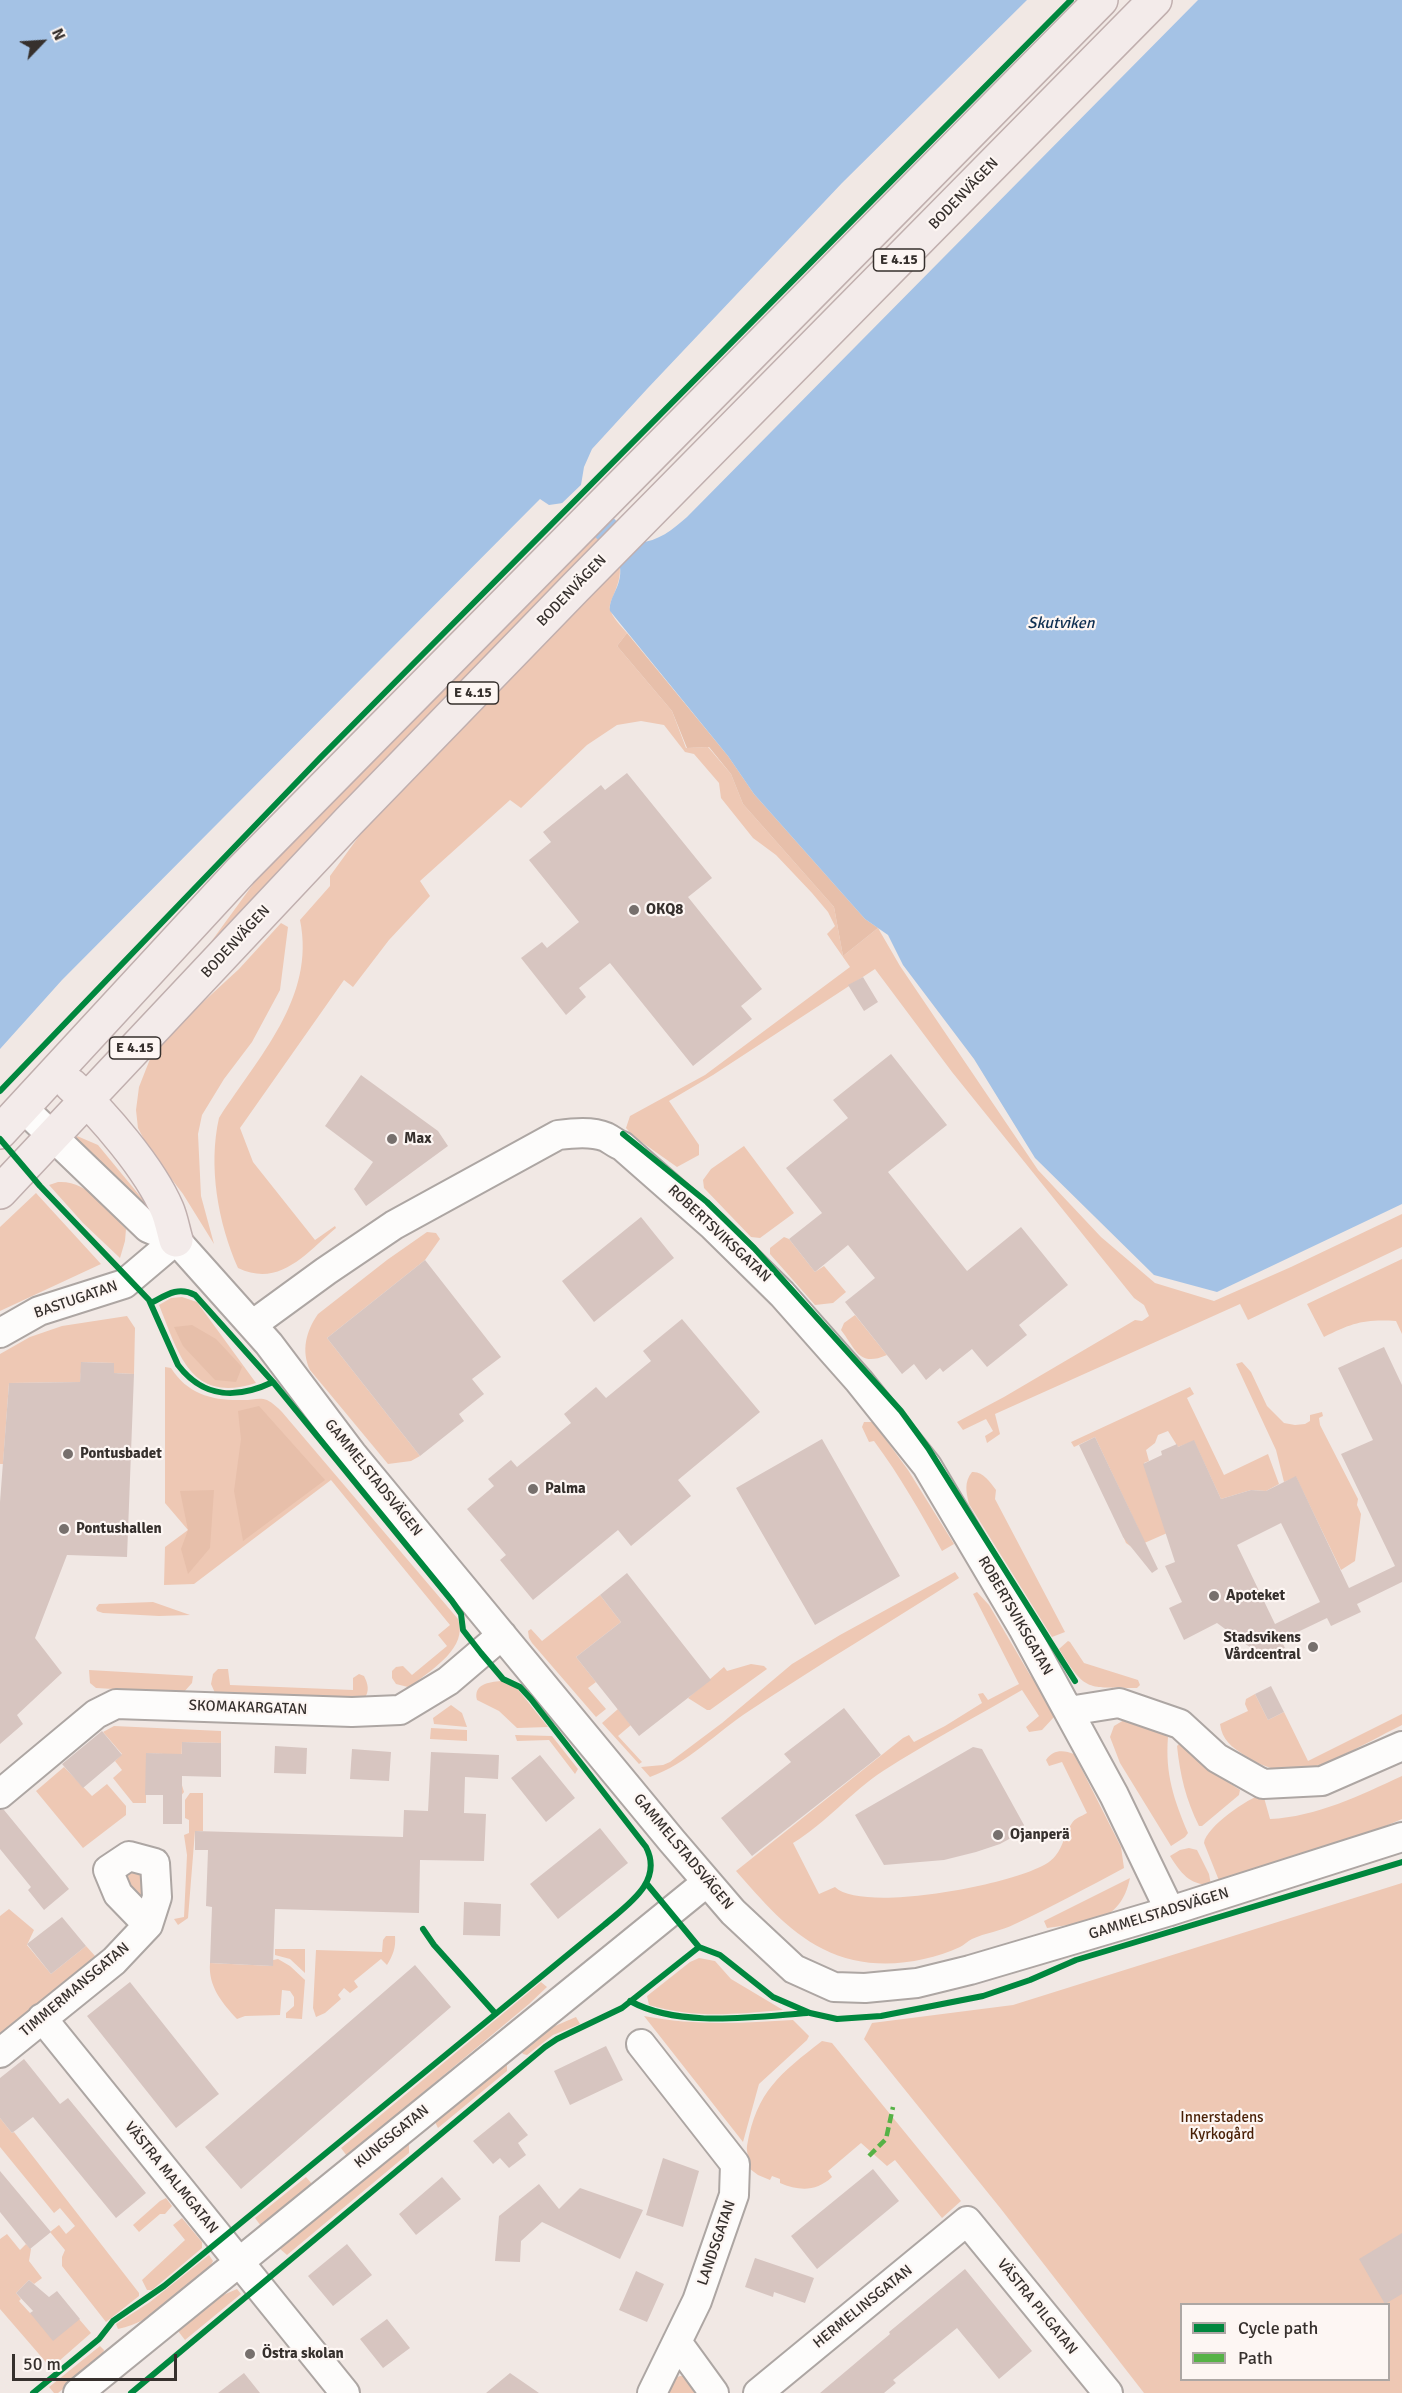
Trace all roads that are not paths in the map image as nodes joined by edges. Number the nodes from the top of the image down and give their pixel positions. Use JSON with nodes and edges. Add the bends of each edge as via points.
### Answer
{"nodes":[{"id":1,"x":1101,"y":0,"type":"edge"},
{"id":2,"x":1155,"y":0,"type":"edge"},
{"id":3,"x":56,"y":1070,"type":"junction"},
{"id":4,"x":87,"y":1099,"type":"junction"},
{"id":5,"x":22,"y":1107,"type":"junction"},
{"id":6,"x":0,"y":1132,"type":"edge"},
{"id":7,"x":53,"y":1136,"type":"junction"},
{"id":8,"x":0,"y":1192,"type":"edge"},
{"id":9,"x":176,"y":1240,"type":"junction"},
{"id":10,"x":252,"y":1325,"type":"junction"},
{"id":11,"x":0,"y":1333,"type":"edge"},
{"id":12,"x":502,"y":1635,"type":"junction"},
{"id":13,"x":1069,"y":1711,"type":"junction"},
{"id":14,"x":1402,"y":1746,"type":"edge"},
{"id":15,"x":0,"y":1794,"type":"edge"},
{"id":16,"x":1402,"y":1838,"type":"edge"},
{"id":17,"x":707,"y":1882,"type":"junction"},
{"id":18,"x":1170,"y":1911,"type":"junction"},
{"id":19,"x":148,"y":1925,"type":"dead end"},
{"id":20,"x":42,"y":2018,"type":"junction"},
{"id":21,"x":641,"y":2044,"type":"dead end"},
{"id":22,"x":0,"y":2054,"type":"edge"},
{"id":23,"x":967,"y":2221,"type":"joint"},
{"id":24,"x":238,"y":2262,"type":"junction"},
{"id":25,"x":677,"y":2342,"type":"junction"},
{"id":26,"x":78,"y":2393,"type":"edge"},
{"id":27,"x":345,"y":2393,"type":"edge"},
{"id":28,"x":652,"y":2393,"type":"edge"},
{"id":29,"x":714,"y":2393,"type":"edge"},
{"id":30,"x":758,"y":2393,"type":"edge"},
{"id":31,"x":1108,"y":2393,"type":"edge"}],
"edges":[{"from":1,"to":3,"type":"main road","number":"E 4.15","via":[[241,871]]},
{"from":2,"to":4,"type":"main road","name":"BODENVÄGEN","number":"E 4.15","via":[[349,821]]},
{"from":3,"to":4,"type":"main road"},
{"from":3,"to":5,"type":"main road","number":"E 4.15"},
{"from":4,"to":7,"type":"main road","name":"BODENVÄGEN","number":"E 4.15"},
{"from":4,"to":9,"type":"main road","via":[[154,1184],[168,1209]]},
{"from":5,"to":6,"type":"main road","number":"E 4.15"},
{"from":5,"to":7,"type":"street"},
{"from":7,"to":8,"type":"main road","name":"BODENVÄGEN","number":"E 4.15"},
{"from":7,"to":9,"type":"street","via":[[148,1228]]},
{"from":9,"to":10,"type":"street","name":"GAMMELSTADSVÄGEN"},
{"from":9,"to":11,"type":"street","name":"BASTUGATAN","via":[[124,1284],[39,1311]]},
{"from":10,"to":12,"type":"street","name":"GAMMELSTADSVÄGEN","via":[[352,1454]]},
{"from":10,"to":13,"type":"street","name":"ROBERTSVIKSGATAN","via":[[394,1226],[558,1135],[583,1133],[607,1138],[622,1146],[680,1196],[782,1294],[888,1417],[927,1466]]},
{"from":12,"to":15,"type":"street","name":"SKOMAKARGATAN","via":[[448,1681],[400,1710],[352,1712],[116,1704],[96,1714]]},
{"from":12,"to":17,"type":"street","name":"GAMMELSTADSVÄGEN"},
{"from":13,"to":14,"type":"street","via":[[1119,1703],[1180,1724],[1217,1758],[1263,1784],[1322,1780]]},
{"from":13,"to":18,"type":"street","name":"ROBERTSVIKSGATAN"},
{"from":16,"to":18,"type":"street","name":"GAMMELSTADSVÄGEN"},
{"from":17,"to":18,"type":"street","name":"GAMMELSTADSVÄGEN","via":[[794,1969],[834,1987],[917,1983]]},
{"from":17,"to":24,"type":"street","name":"KUNGSGATAN"},
{"from":19,"to":20,"type":"street","name":"TIMMERMANSGATAN","via":[[114,1961]]},
{"from":20,"to":22,"type":"street","name":"TIMMERMANSGATAN"},
{"from":20,"to":24,"type":"street","name":"VÄSTRA MALMGATAN"},
{"from":21,"to":25,"type":"street","name":"LANDSGATAN","via":[[735,2164],[734,2195],[698,2301]]},
{"from":23,"to":30,"type":"street","name":"HERMELINSGATAN"},
{"from":23,"to":31,"type":"street","name":"VÄSTRA PILGATAN"},
{"from":24,"to":26,"type":"street","name":"KUNGSGATAN"},
{"from":24,"to":27,"type":"street","name":"VÄSTRA MALMGATAN"},
{"from":25,"to":28,"type":"street","name":"LANDSGATAN"},
{"from":25,"to":29,"type":"street"}]}
